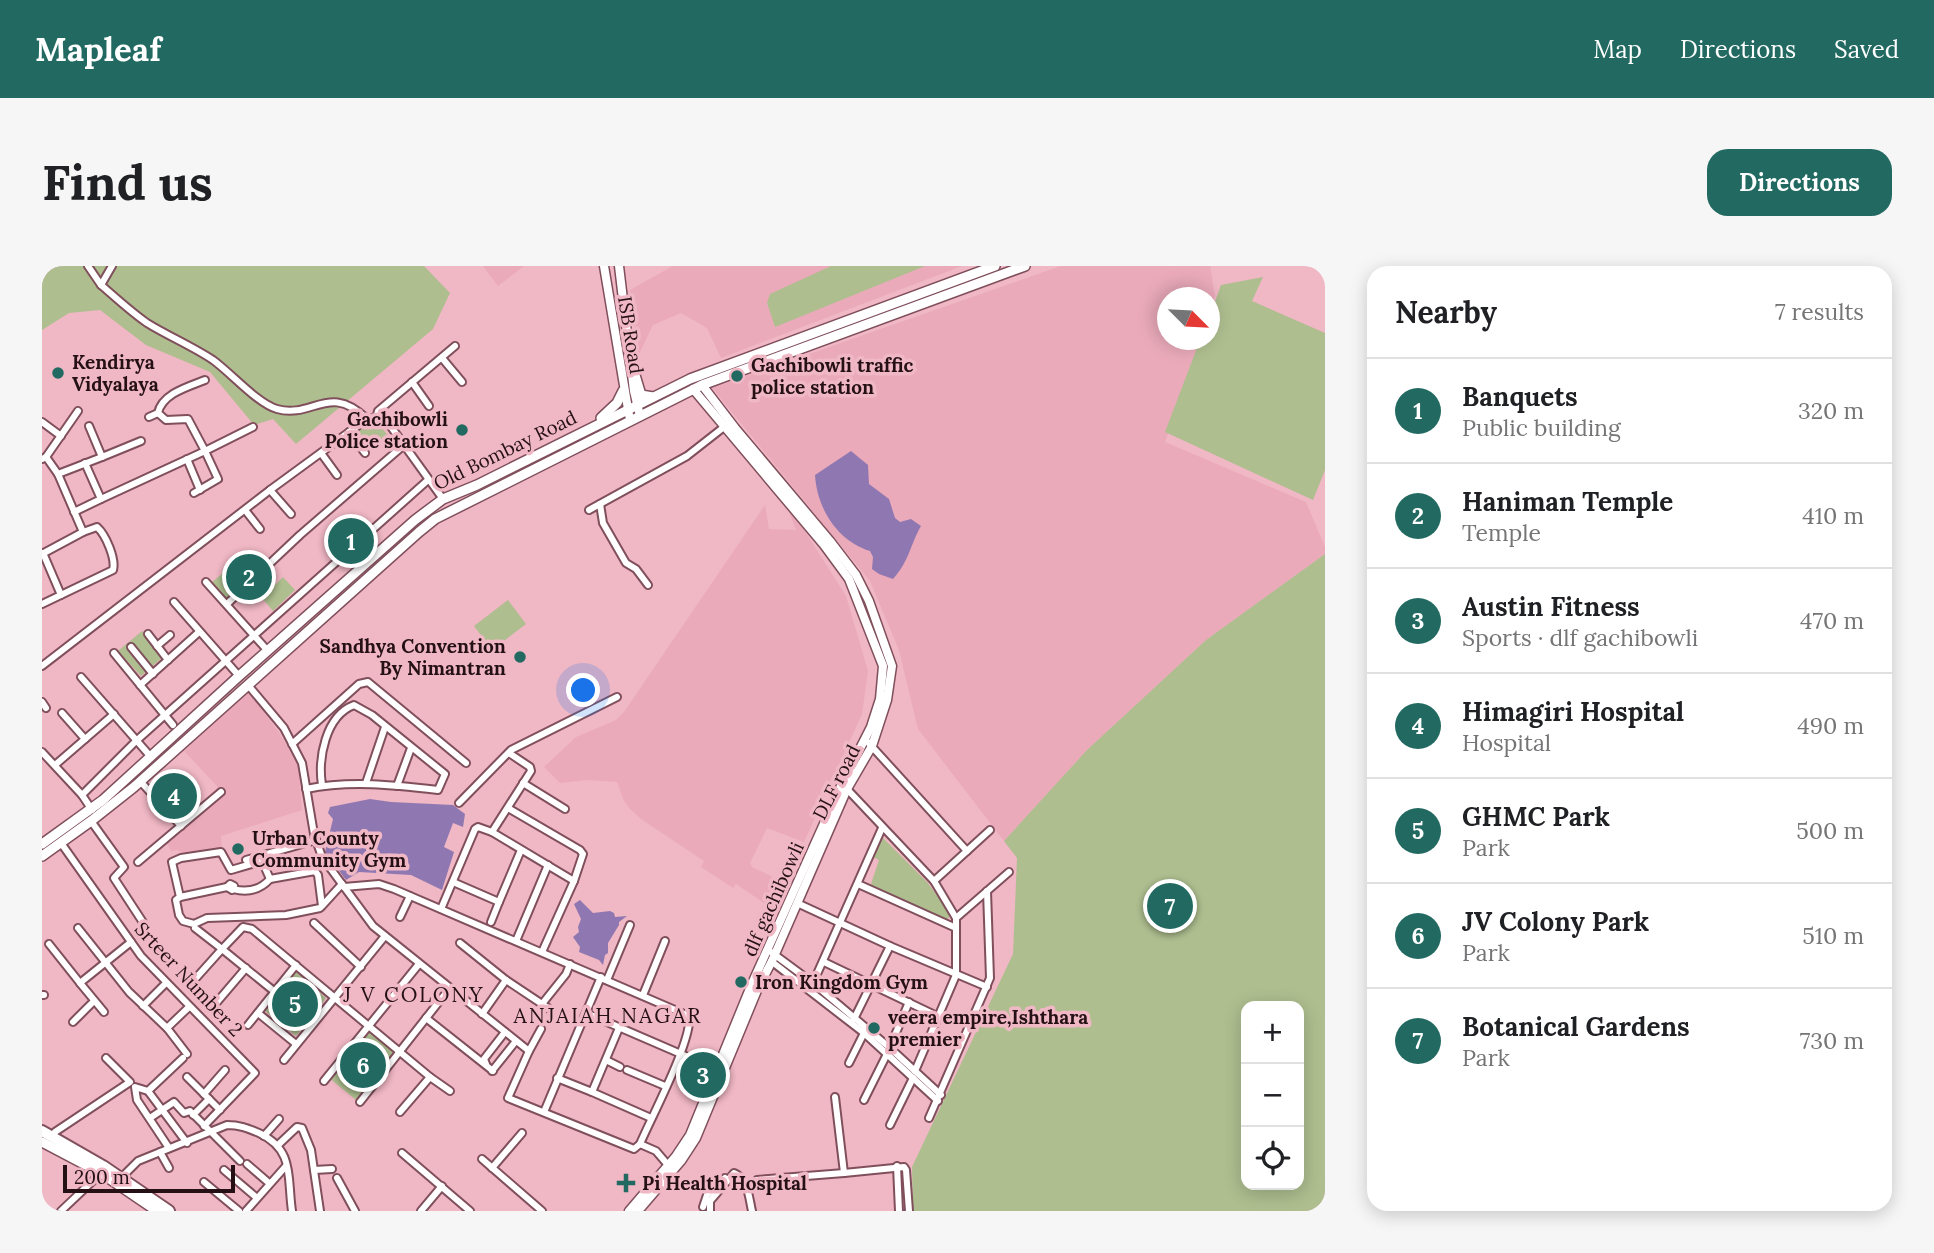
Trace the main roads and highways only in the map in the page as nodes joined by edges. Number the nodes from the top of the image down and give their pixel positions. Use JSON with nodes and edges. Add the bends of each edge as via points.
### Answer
{"nodes":[{"id":1,"x":604,"y":266,"type":"edge"},
{"id":2,"x":618,"y":266,"type":"edge"},
{"id":3,"x":995,"y":266,"type":"edge"},
{"id":4,"x":1026,"y":266,"type":"edge"},
{"id":5,"x":632,"y":365,"type":"junction"},
{"id":6,"x":698,"y":387,"type":"junction"},
{"id":7,"x":623,"y":391,"type":"junction"},
{"id":8,"x":653,"y":397,"type":"junction"},
{"id":9,"x":637,"y":405,"type":"junction"},
{"id":10,"x":627,"y":409,"type":"junction"},
{"id":11,"x":640,"y":415,"type":"junction"},
{"id":12,"x":630,"y":421,"type":"junction"},
{"id":13,"x":586,"y":429,"type":"junction"},
{"id":14,"x":465,"y":490,"type":"junction"},
{"id":15,"x":470,"y":500,"type":"junction"},
{"id":16,"x":43,"y":840,"type":"edge"},
{"id":17,"x":42,"y":856,"type":"edge"},
{"id":18,"x":770,"y":956,"type":"junction"},
{"id":19,"x":42,"y":1126,"type":"edge"},
{"id":20,"x":42,"y":1131,"type":"edge"},
{"id":21,"x":42,"y":1140,"type":"edge"},
{"id":22,"x":157,"y":1211,"type":"edge"},
{"id":23,"x":169,"y":1211,"type":"edge"},
{"id":24,"x":629,"y":1211,"type":"edge"},
{"id":25,"x":638,"y":1211,"type":"edge"}],
"edges":[{"from":1,"to":7,"type":"main road","name":"ISB Road"},
{"from":2,"to":5,"type":"main road","name":"ISB Road"},
{"from":3,"to":8,"type":"main road","name":"Old Bombay Road"},
{"from":4,"to":6,"type":"main road"},
{"from":5,"to":8,"type":"main road","via":[[641,395]]},
{"from":5,"to":9,"type":"main road","name":"ISB Road"},
{"from":6,"to":11,"type":"main road"},
{"from":6,"to":18,"type":"main road","name":"dlf gachibowli","via":[[724,427],[852,585],[883,666],[871,727],[841,786]]},
{"from":6,"to":18,"type":"main road","name":"DLF road","via":[[856,575],[892,666],[872,746],[847,789]]},
{"from":7,"to":10,"type":"main road","name":"ISB Road"},
{"from":7,"to":13,"type":"main road","via":[[613,408]]},
{"from":8,"to":9,"type":"main road","name":"Old Bombay Road"},
{"from":9,"to":10,"type":"main road","name":"Old Bombay Road"},
{"from":9,"to":11,"type":"main road","name":"ISB Road"},
{"from":10,"to":12,"type":"main road","name":"ISB Road"},
{"from":10,"to":13,"type":"main road","name":"Old Bombay Road"},
{"from":11,"to":12,"type":"main road"},
{"from":12,"to":15,"type":"main road"},
{"from":13,"to":14,"type":"main road","name":"Old Bombay Road"},
{"from":14,"to":15,"type":"main road"},
{"from":14,"to":16,"type":"main road","name":"Old Bombay Road","via":[[443,499],[415,520],[92,810]]},
{"from":15,"to":17,"type":"main road","via":[[419,532],[140,781]]},
{"from":18,"to":24,"type":"main road","name":"dlf gachibowli","via":[[690,1135]]},
{"from":18,"to":25,"type":"main road","name":"DLF road","via":[[696,1138]]},
{"from":19,"to":23,"type":"main road","via":[[123,1176]]},
{"from":20,"to":23,"type":"highway"},
{"from":21,"to":22,"type":"main road"},
{"from":21,"to":23,"type":"highway","via":[[100,1168]]}]}
